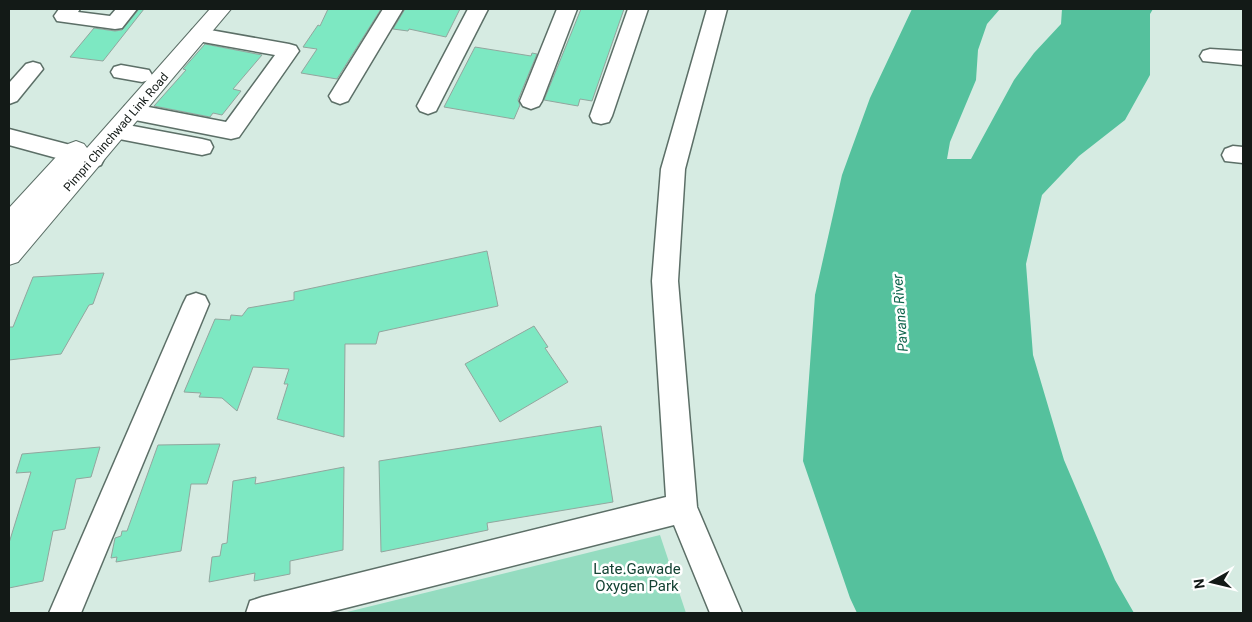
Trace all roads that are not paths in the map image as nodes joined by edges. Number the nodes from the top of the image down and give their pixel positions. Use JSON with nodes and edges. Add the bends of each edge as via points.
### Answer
{"nodes":[{"id":1,"x":70,"y":9,"type":"edge"},
{"id":2,"x":127,"y":9,"type":"edge"},
{"id":3,"x":201,"y":9,"type":"edge"},
{"id":4,"x":222,"y":9,"type":"edge"},
{"id":5,"x":393,"y":9,"type":"edge"},
{"id":6,"x":478,"y":9,"type":"edge"},
{"id":7,"x":567,"y":9,"type":"edge"},
{"id":8,"x":638,"y":9,"type":"edge"},
{"id":9,"x":718,"y":9,"type":"edge"},
{"id":10,"x":199,"y":35,"type":"junction"},
{"id":11,"x":1210,"y":56,"type":"dead end"},
{"id":12,"x":1243,"y":58,"type":"edge"},
{"id":13,"x":33,"y":69,"type":"dead end"},
{"id":14,"x":9,"y":96,"type":"edge"},
{"id":15,"x":340,"y":96,"type":"dead end"},
{"id":16,"x":531,"y":101,"type":"dead end"},
{"id":17,"x":428,"y":106,"type":"dead end"},
{"id":18,"x":133,"y":112,"type":"junction"},
{"id":19,"x":601,"y":116,"type":"dead end"},
{"id":20,"x":117,"y":131,"type":"junction"},
{"id":21,"x":9,"y":137,"type":"edge"},
{"id":22,"x":202,"y":147,"type":"dead end"},
{"id":23,"x":83,"y":156,"type":"junction"},
{"id":24,"x":9,"y":225,"type":"edge"},
{"id":25,"x":9,"y":254,"type":"edge"},
{"id":26,"x":196,"y":304,"type":"dead end"},
{"id":27,"x":682,"y":508,"type":"junction"},
{"id":28,"x":65,"y":613,"type":"edge"},
{"id":29,"x":262,"y":613,"type":"edge"},
{"id":30,"x":726,"y":613,"type":"edge"}],
"edges":[{"from":1,"to":2,"type":"street","via":[[64,16],[115,23]]},
{"from":3,"to":23,"type":"main road","name":"Pimpri Chinchwad Link Road","via":[[131,74]]},
{"from":4,"to":10,"type":"main road","name":"Pimpri Chinchwad Link Road"},
{"from":5,"to":15,"type":"street"},
{"from":6,"to":17,"type":"street"},
{"from":7,"to":16,"type":"street"},
{"from":8,"to":19,"type":"street"},
{"from":9,"to":27,"type":"street","via":[[673,169],[665,281]]},
{"from":10,"to":18,"type":"main road","name":"Pimpri Chinchwad Link Road"},
{"from":10,"to":18,"type":"street","via":[[289,51],[231,131]]},
{"from":11,"to":12,"type":"street"},
{"from":13,"to":14,"type":"street"},
{"from":18,"to":20,"type":"main road","name":"Pimpri Chinchwad Link Road"},
{"from":20,"to":22,"type":"street"},
{"from":20,"to":23,"type":"main road","name":"Pimpri Chinchwad Link Road"},
{"from":21,"to":23,"type":"street"},
{"from":23,"to":24,"type":"main road","name":"Pimpri Chinchwad Link Road"},
{"from":23,"to":25,"type":"main road","name":"Pimpri Chinchwad Link Road"},
{"from":26,"to":28,"type":"street"},
{"from":27,"to":29,"type":"street"},
{"from":27,"to":30,"type":"street"}]}
